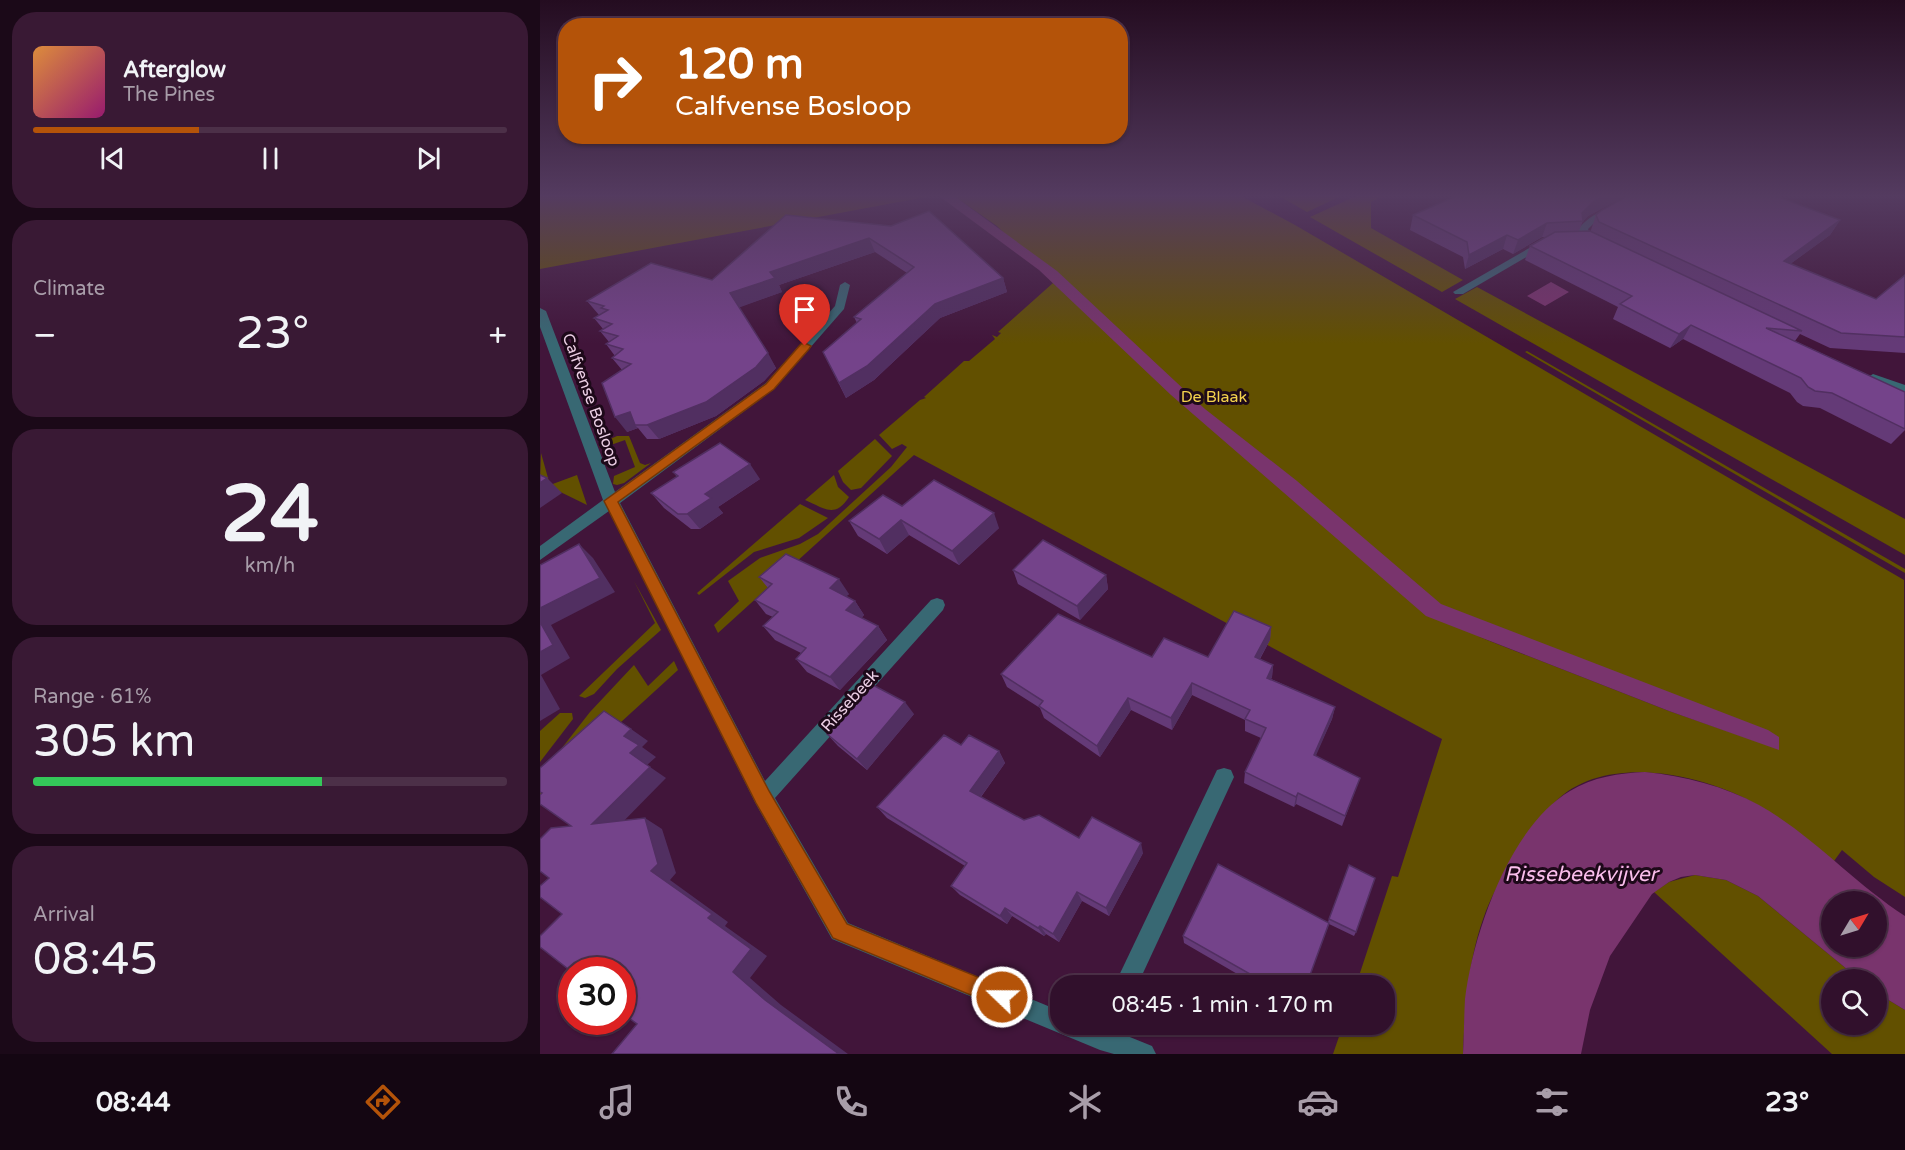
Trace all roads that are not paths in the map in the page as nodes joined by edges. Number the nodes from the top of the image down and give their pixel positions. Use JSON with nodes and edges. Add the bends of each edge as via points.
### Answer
{"nodes":[{"id":1,"x":1540,"y":245,"type":"edge"},
{"id":2,"x":845,"y":285,"type":"dead end"},
{"id":3,"x":1459,"y":292,"type":"dead end"},
{"id":4,"x":540,"y":311,"type":"edge"},
{"id":5,"x":1865,"y":374,"type":"edge"},
{"id":6,"x":1905,"y":390,"type":"edge"},
{"id":7,"x":610,"y":501,"type":"junction"},
{"id":8,"x":540,"y":554,"type":"edge"},
{"id":9,"x":937,"y":605,"type":"dead end"},
{"id":10,"x":1224,"y":777,"type":"dead end"},
{"id":11,"x":763,"y":797,"type":"junction"},
{"id":12,"x":1130,"y":975,"type":"edge"},
{"id":13,"x":1050,"y":1018,"type":"edge"},
{"id":14,"x":1110,"y":1035,"type":"edge"},
{"id":15,"x":1144,"y":1054,"type":"edge"}],
"edges":[{"from":1,"to":3,"type":"street"},
{"from":2,"to":7,"type":"street","name":"Calfvense Bosloop","via":[[840,307],[770,386]]},
{"from":4,"to":7,"type":"street","name":"Calfvense Bosloop"},
{"from":5,"to":6,"type":"street"},
{"from":7,"to":8,"type":"street","name":"Calfvense Bosloop"},
{"from":7,"to":11,"type":"street"},
{"from":9,"to":11,"type":"street","name":"Rissebeek"},
{"from":10,"to":12,"type":"street"},
{"from":11,"to":13,"type":"street","via":[[840,931]]},
{"from":14,"to":15,"type":"street"}]}
